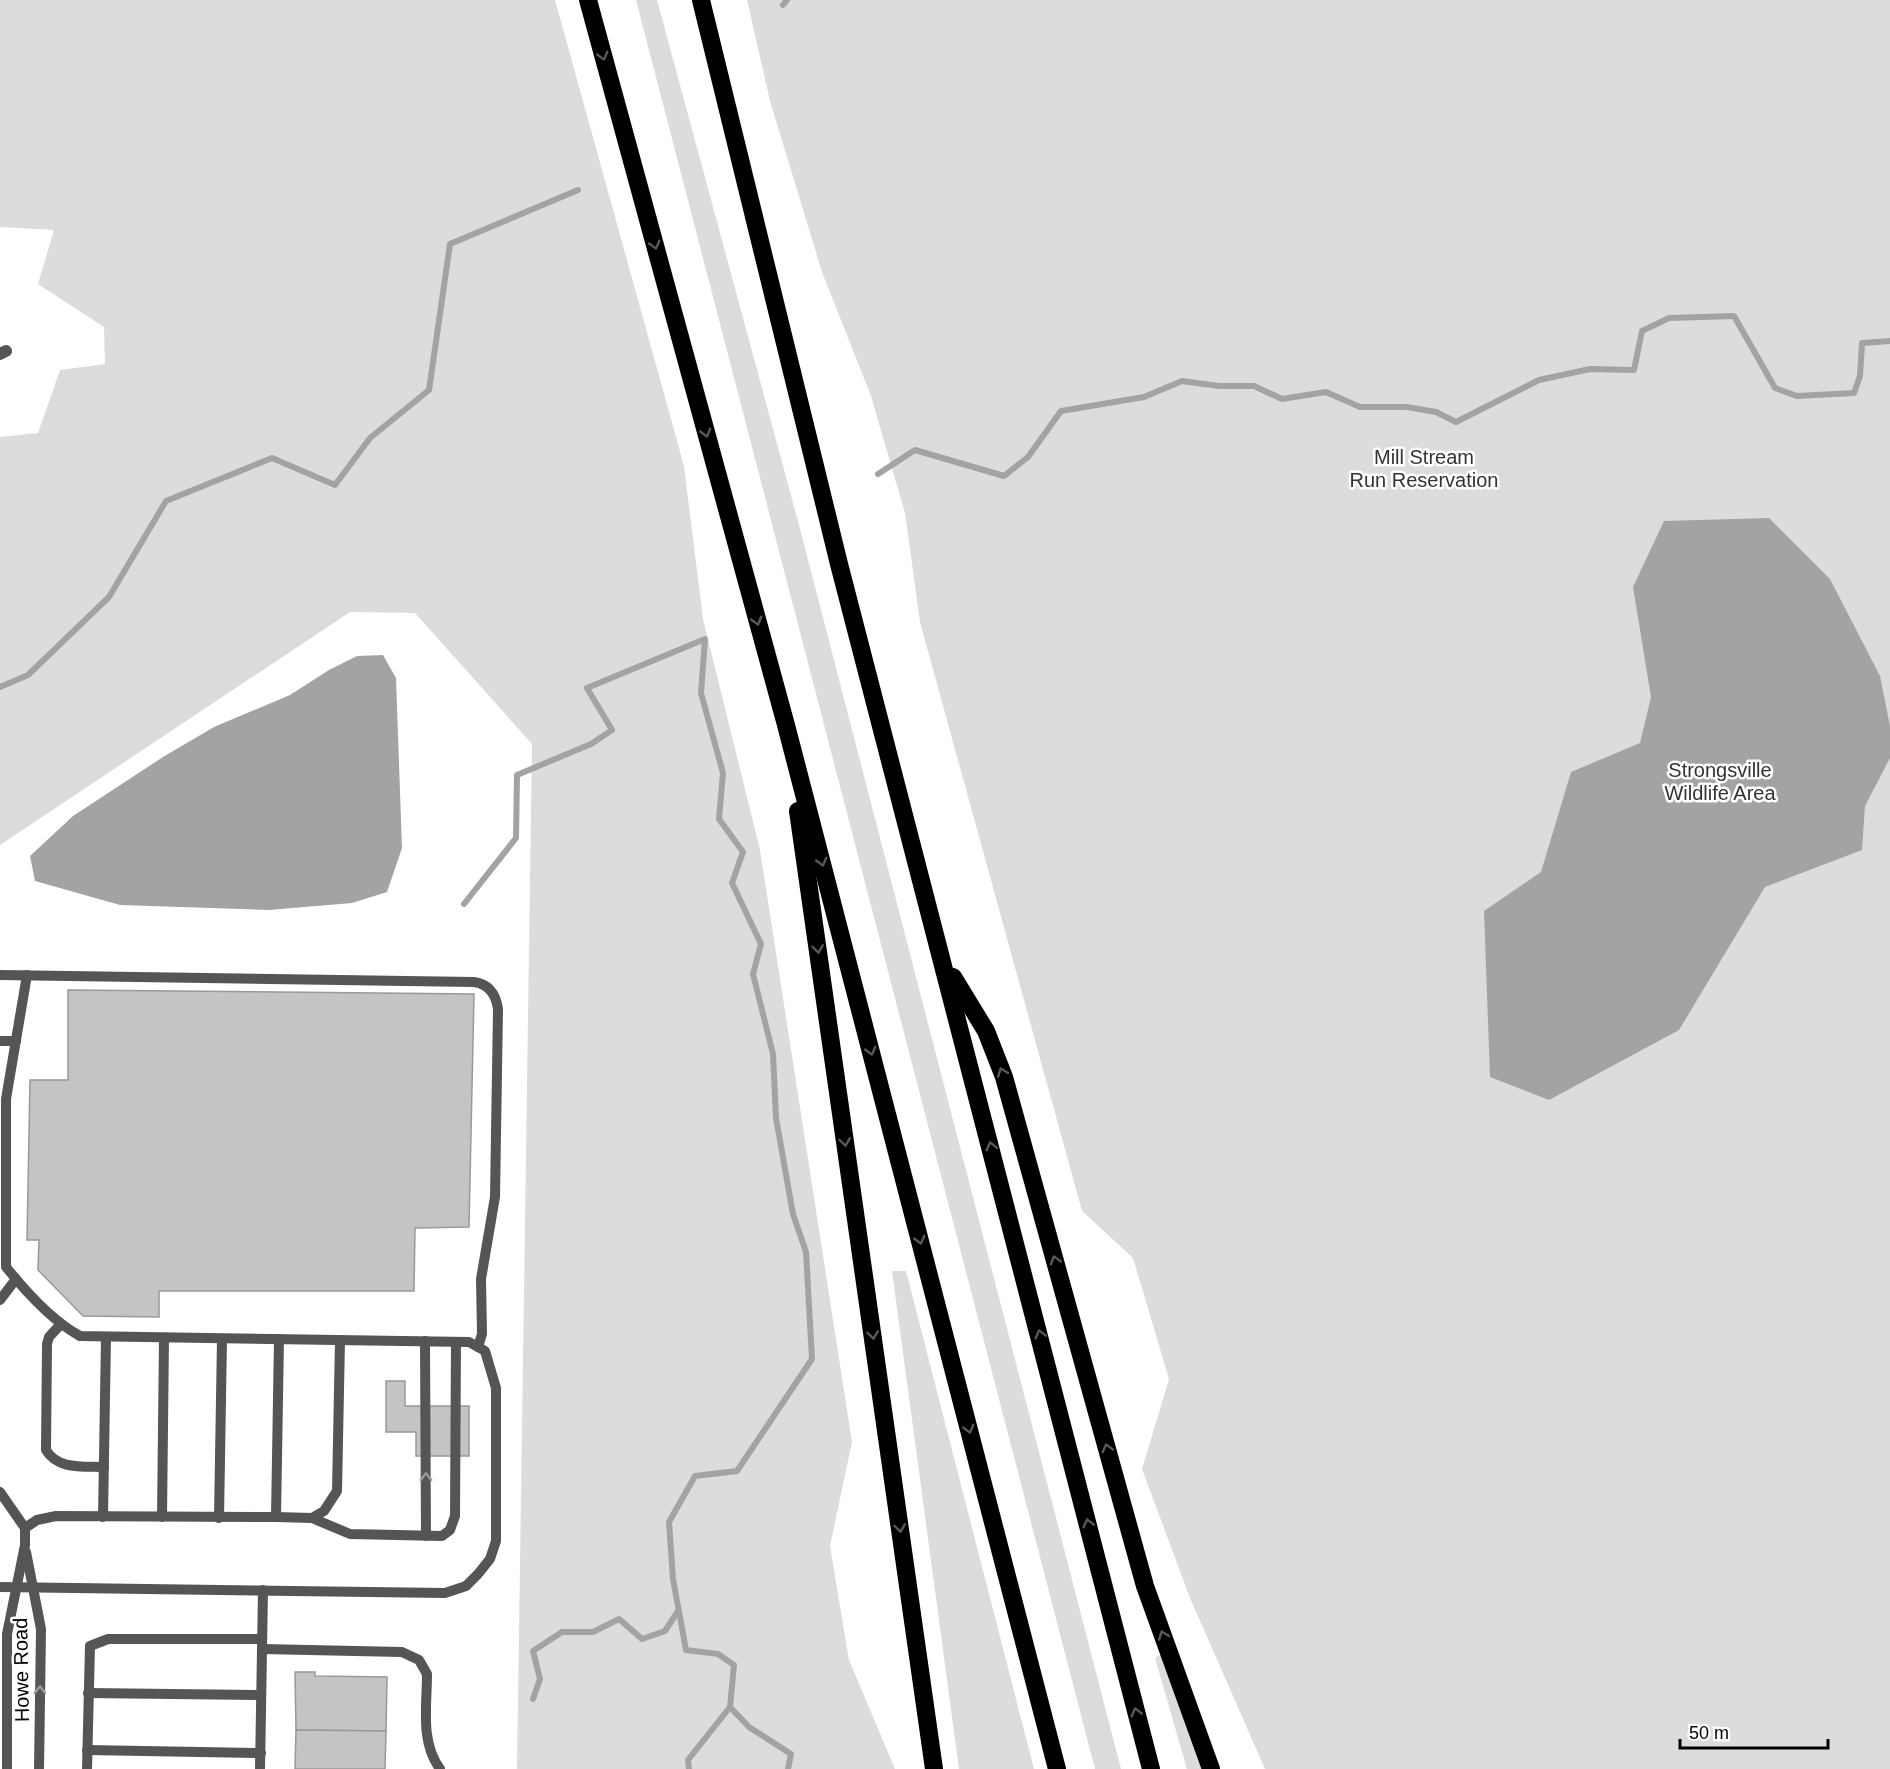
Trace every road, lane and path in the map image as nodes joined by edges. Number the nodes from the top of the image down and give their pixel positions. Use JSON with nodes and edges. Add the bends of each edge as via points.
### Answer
{"nodes":[{"id":1,"x":588,"y":0,"type":"edge"},
{"id":2,"x":701,"y":0,"type":"edge"},
{"id":3,"x":786,"y":724,"type":"junction"},
{"id":4,"x":942,"y":958,"type":"junction"},
{"id":5,"x":0,"y":975,"type":"edge"},
{"id":6,"x":27,"y":975,"type":"junction"},
{"id":7,"x":0,"y":1041,"type":"edge"},
{"id":8,"x":16,"y":1041,"type":"junction"},
{"id":9,"x":3,"y":1099,"type":"edge"},
{"id":10,"x":2,"y":1157,"type":"edge"},
{"id":11,"x":2,"y":1215,"type":"edge"},
{"id":12,"x":3,"y":1268,"type":"edge"},
{"id":13,"x":16,"y":1279,"type":"junction"},
{"id":14,"x":0,"y":1300,"type":"edge"},
{"id":15,"x":62,"y":1324,"type":"junction"},
{"id":16,"x":106,"y":1337,"type":"junction"},
{"id":17,"x":164,"y":1338,"type":"junction"},
{"id":18,"x":222,"y":1339,"type":"junction"},
{"id":19,"x":279,"y":1339,"type":"junction"},
{"id":20,"x":340,"y":1340,"type":"junction"},
{"id":21,"x":425,"y":1341,"type":"junction"},
{"id":22,"x":456,"y":1342,"type":"junction"},
{"id":23,"x":478,"y":1347,"type":"junction"},
{"id":24,"x":104,"y":1467,"type":"junction"},
{"id":25,"x":0,"y":1492,"type":"edge"},
{"id":26,"x":103,"y":1517,"type":"junction"},
{"id":27,"x":162,"y":1517,"type":"junction"},
{"id":28,"x":276,"y":1517,"type":"junction"},
{"id":29,"x":219,"y":1518,"type":"junction"},
{"id":30,"x":312,"y":1518,"type":"junction"},
{"id":31,"x":25,"y":1528,"type":"junction"},
{"id":32,"x":426,"y":1536,"type":"junction"},
{"id":33,"x":25,"y":1545,"type":"junction"},
{"id":34,"x":0,"y":1587,"type":"edge"},
{"id":35,"x":17,"y":1587,"type":"junction"},
{"id":36,"x":34,"y":1588,"type":"junction"},
{"id":37,"x":263,"y":1590,"type":"junction"},
{"id":38,"x":262,"y":1644,"type":"junction"},
{"id":39,"x":88,"y":1693,"type":"junction"},
{"id":40,"x":261,"y":1695,"type":"junction"},
{"id":41,"x":87,"y":1750,"type":"junction"},
{"id":42,"x":261,"y":1753,"type":"junction"},
{"id":43,"x":7,"y":1769,"type":"edge"},
{"id":44,"x":39,"y":1769,"type":"edge"},
{"id":45,"x":87,"y":1769,"type":"edge"},
{"id":46,"x":260,"y":1769,"type":"edge"},
{"id":47,"x":440,"y":1769,"type":"edge"},
{"id":48,"x":934,"y":1769,"type":"edge"},
{"id":49,"x":1057,"y":1769,"type":"edge"},
{"id":50,"x":1151,"y":1769,"type":"edge"},
{"id":51,"x":1210,"y":1769,"type":"edge"}],
"edges":[{"from":1,"to":3,"type":"highway","one_way":true},
{"from":2,"to":4,"type":"highway","via":[[839,564]]},
{"from":3,"to":48,"type":"highway","one_way":true},
{"from":3,"to":49,"type":"highway","one_way":true},
{"from":50,"to":4,"type":"highway","one_way":true},
{"from":51,"to":4,"type":"highway","one_way":true,"via":[[1145,1586],[1004,1077],[986,1031]]},
{"from":5,"to":6,"type":"lane"},
{"from":6,"to":8,"type":"lane"},
{"from":6,"to":23,"type":"lane","via":[[474,982],[488,987],[498,1009],[495,1197],[482,1271],[482,1334]]},
{"from":7,"to":8,"type":"lane"},
{"from":8,"to":9,"type":"lane"},
{"from":9,"to":10,"type":"lane"},
{"from":10,"to":11,"type":"lane"},
{"from":11,"to":12,"type":"lane"},
{"from":12,"to":13,"type":"lane"},
{"from":13,"to":14,"type":"lane"},
{"from":13,"to":15,"type":"lane"},
{"from":15,"to":16,"type":"lane","via":[[80,1336]]},
{"from":15,"to":24,"type":"lane","via":[[47,1344],[46,1450],[51,1460],[62,1465]]},
{"from":16,"to":17,"type":"lane"},
{"from":16,"to":24,"type":"lane"},
{"from":17,"to":18,"type":"lane"},
{"from":17,"to":27,"type":"lane"},
{"from":18,"to":19,"type":"lane"},
{"from":18,"to":29,"type":"lane"},
{"from":19,"to":20,"type":"lane"},
{"from":19,"to":28,"type":"lane"},
{"from":20,"to":21,"type":"lane"},
{"from":20,"to":30,"type":"lane","via":[[337,1491],[324,1511]]},
{"from":21,"to":22,"type":"lane"},
{"from":32,"to":21,"type":"lane","one_way":true},
{"from":22,"to":23,"type":"lane"},
{"from":22,"to":32,"type":"lane","via":[[455,1516],[450,1530],[442,1536]]},
{"from":23,"to":37,"type":"lane","via":[[484,1351],[496,1388],[497,1519],[490,1559],[478,1574],[466,1586],[445,1593]]},
{"from":24,"to":26,"type":"lane"},
{"from":25,"to":31,"type":"lane"},
{"from":26,"to":27,"type":"lane"},
{"from":26,"to":31,"type":"lane","via":[[56,1516],[37,1520]]},
{"from":27,"to":29,"type":"lane"},
{"from":28,"to":29,"type":"lane"},
{"from":28,"to":30,"type":"lane"},
{"from":30,"to":32,"type":"lane","via":[[350,1534]]},
{"from":31,"to":33,"type":"lane"},
{"from":33,"to":35,"type":"lane","name":"Howe Road"},
{"from":33,"to":36,"type":"lane","name":"Howe Road"},
{"from":34,"to":35,"type":"lane"},
{"from":35,"to":36,"type":"lane"},
{"from":35,"to":43,"type":"lane","name":"Howe Road","via":[[7,1634]]},
{"from":36,"to":37,"type":"lane"},
{"from":44,"to":36,"type":"lane","name":"Howe Road","one_way":true,"via":[[41,1629]]},
{"from":37,"to":38,"type":"lane"},
{"from":38,"to":39,"type":"lane","via":[[99,1641],[90,1646],[88,1654]]},
{"from":38,"to":40,"type":"lane"},
{"from":38,"to":47,"type":"lane","via":[[411,1655],[427,1674],[426,1742]]},
{"from":39,"to":40,"type":"lane"},
{"from":39,"to":41,"type":"lane"},
{"from":40,"to":42,"type":"lane"},
{"from":41,"to":42,"type":"lane"},
{"from":41,"to":45,"type":"lane"},
{"from":42,"to":46,"type":"lane"}]}
